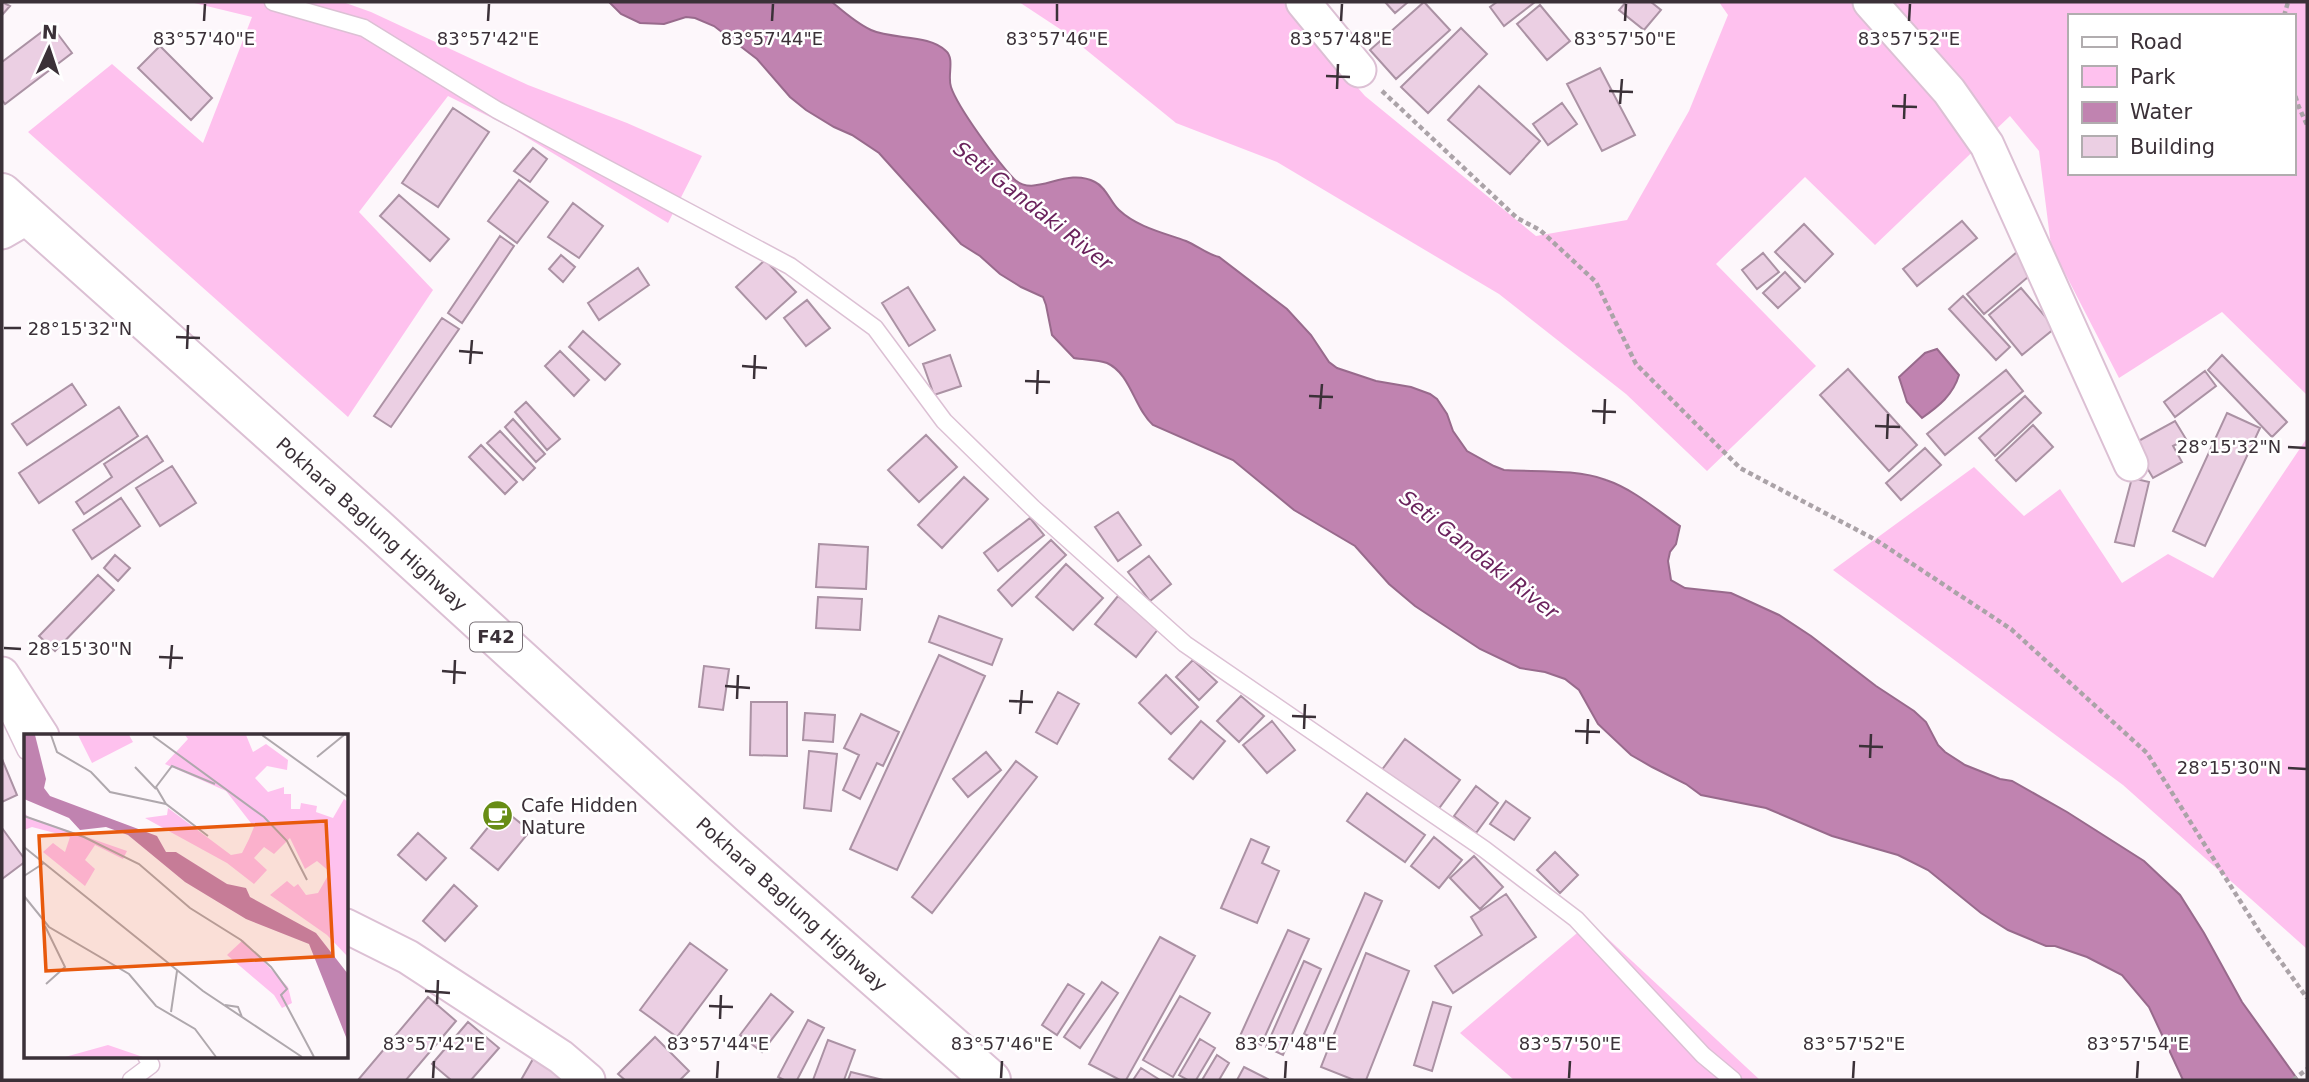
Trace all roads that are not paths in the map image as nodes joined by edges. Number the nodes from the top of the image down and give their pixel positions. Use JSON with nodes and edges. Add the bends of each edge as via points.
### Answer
{"nodes":[{"id":1,"x":273,"y":2,"type":"edge"},
{"id":2,"x":1303,"y":2,"type":"edge"},
{"id":3,"x":1870,"y":2,"type":"edge"},
{"id":4,"x":1359,"y":70,"type":"road end"},
{"id":5,"x":11,"y":214,"type":"edge"},
{"id":6,"x":2131,"y":464,"type":"dead end"},
{"id":7,"x":2,"y":674,"type":"edge"},
{"id":8,"x":2,"y":701,"type":"edge"},
{"id":9,"x":41,"y":734,"type":"edge"},
{"id":10,"x":24,"y":747,"type":"edge"},
{"id":11,"x":348,"y":927,"type":"edge"},
{"id":12,"x":147,"y":1058,"type":"edge"},
{"id":13,"x":131,"y":1080,"type":"edge"},
{"id":14,"x":588,"y":1080,"type":"edge"},
{"id":15,"x":991,"y":1080,"type":"edge"},
{"id":16,"x":1733,"y":1080,"type":"edge"}],
"edges":[{"from":1,"to":16,"type":"lane","via":[[364,28],[497,110],[790,266],[875,328],[944,421],[1185,644],[1484,849],[1576,919],[1703,1055]]},
{"from":2,"to":4,"type":"street"},
{"from":3,"to":6,"type":"street","via":[[1949,91],[1987,145]]},
{"from":5,"to":15,"type":"highway","name":"Pokhara Baglung Highway","number":"F42","via":[[386,537]]},
{"from":7,"to":9,"type":"street"},
{"from":8,"to":10,"type":"lane"},
{"from":11,"to":14,"type":"street","via":[[408,957],[561,1057]]},
{"from":12,"to":13,"type":"lane","via":[[151,1065]]}]}
